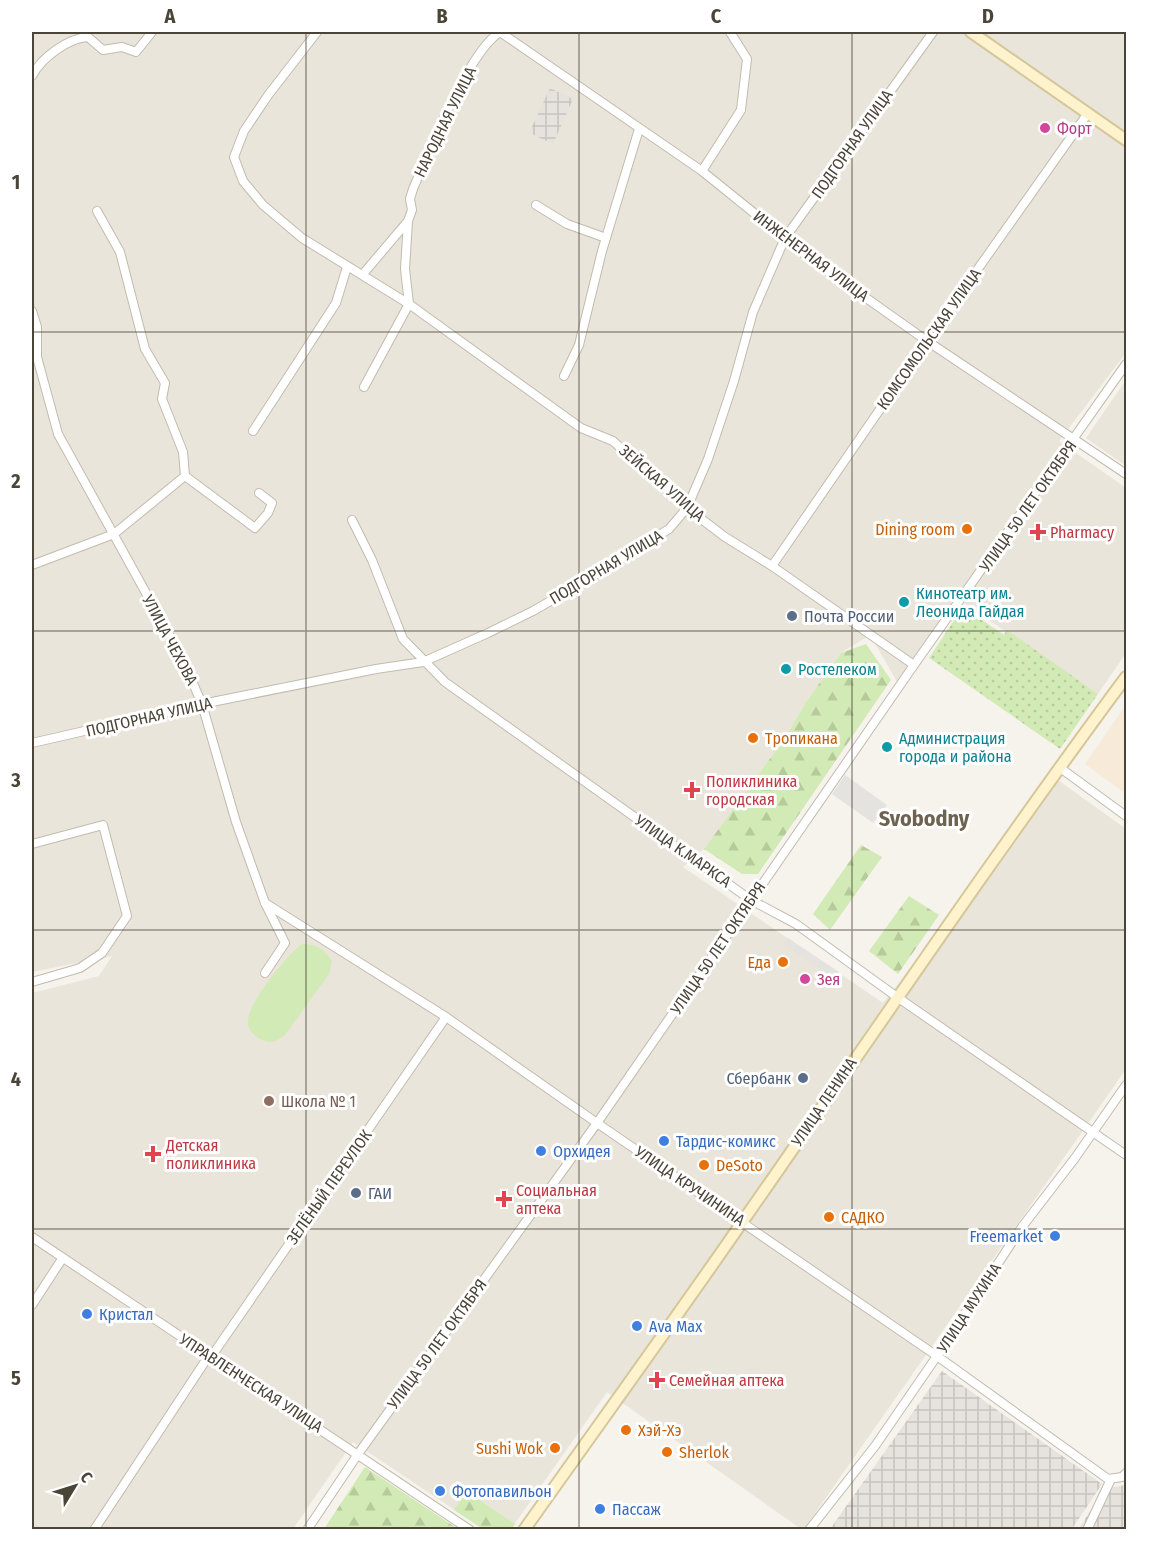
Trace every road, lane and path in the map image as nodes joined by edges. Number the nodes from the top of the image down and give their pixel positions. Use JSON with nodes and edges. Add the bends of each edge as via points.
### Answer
{"nodes":[{"id":1,"x":152,"y":32,"type":"edge"},
{"id":2,"x":316,"y":32,"type":"edge"},
{"id":3,"x":500,"y":32,"type":"edge"},
{"id":4,"x":730,"y":32,"type":"edge"},
{"id":5,"x":933,"y":32,"type":"edge"},
{"id":6,"x":971,"y":32,"type":"edge"},
{"id":7,"x":32,"y":76,"type":"edge"},
{"id":8,"x":1088,"y":113,"type":"junction"},
{"id":9,"x":639,"y":129,"type":"junction"},
{"id":10,"x":1126,"y":140,"type":"edge"},
{"id":11,"x":702,"y":171,"type":"junction"},
{"id":12,"x":537,"y":205,"type":"dead end"},
{"id":13,"x":97,"y":211,"type":"dead end"},
{"id":14,"x":408,"y":221,"type":"junction"},
{"id":15,"x":606,"y":238,"type":"junction"},
{"id":16,"x":785,"y":238,"type":"junction"},
{"id":17,"x":347,"y":267,"type":"junction"},
{"id":18,"x":363,"y":274,"type":"junction"},
{"id":19,"x":409,"y":304,"type":"junction"},
{"id":20,"x":32,"y":311,"type":"edge"},
{"id":21,"x":927,"y":341,"type":"junction"},
{"id":22,"x":1126,"y":364,"type":"edge"},
{"id":23,"x":564,"y":376,"type":"dead end"},
{"id":24,"x":364,"y":387,"type":"dead end"},
{"id":25,"x":254,"y":430,"type":"dead end"},
{"id":26,"x":1074,"y":440,"type":"junction"},
{"id":27,"x":1126,"y":474,"type":"edge"},
{"id":28,"x":185,"y":476,"type":"junction"},
{"id":29,"x":259,"y":493,"type":"dead end"},
{"id":30,"x":687,"y":507,"type":"junction"},
{"id":31,"x":352,"y":520,"type":"dead end"},
{"id":32,"x":114,"y":534,"type":"junction"},
{"id":33,"x":32,"y":565,"type":"edge"},
{"id":34,"x":772,"y":566,"type":"junction"},
{"id":35,"x":423,"y":662,"type":"junction"},
{"id":36,"x":914,"y":664,"type":"junction"},
{"id":37,"x":1126,"y":677,"type":"edge"},
{"id":38,"x":202,"y":704,"type":"junction"},
{"id":39,"x":32,"y":743,"type":"edge"},
{"id":40,"x":1059,"y":767,"type":"junction"},
{"id":41,"x":1126,"y":816,"type":"edge"},
{"id":42,"x":32,"y":844,"type":"edge"},
{"id":43,"x":751,"y":900,"type":"junction"},
{"id":44,"x":265,"y":903,"type":"junction"},
{"id":45,"x":265,"y":973,"type":"dead end"},
{"id":46,"x":32,"y":982,"type":"edge"},
{"id":47,"x":897,"y":997,"type":"junction"},
{"id":48,"x":446,"y":1017,"type":"junction"},
{"id":49,"x":1126,"y":1085,"type":"edge"},
{"id":50,"x":597,"y":1123,"type":"junction"},
{"id":51,"x":1092,"y":1131,"type":"junction"},
{"id":52,"x":1126,"y":1155,"type":"edge"},
{"id":53,"x":743,"y":1222,"type":"junction"},
{"id":54,"x":32,"y":1237,"type":"edge"},
{"id":55,"x":62,"y":1259,"type":"junction"},
{"id":56,"x":32,"y":1305,"type":"edge"},
{"id":57,"x":938,"y":1356,"type":"junction"},
{"id":58,"x":211,"y":1357,"type":"junction"},
{"id":59,"x":204,"y":1363,"type":"dead end"},
{"id":60,"x":358,"y":1454,"type":"junction"},
{"id":61,"x":1126,"y":1473,"type":"edge"},
{"id":62,"x":1109,"y":1479,"type":"junction"},
{"id":63,"x":94,"y":1530,"type":"edge"},
{"id":64,"x":307,"y":1530,"type":"edge"},
{"id":65,"x":470,"y":1530,"type":"edge"},
{"id":66,"x":525,"y":1530,"type":"edge"},
{"id":67,"x":809,"y":1530,"type":"edge"},
{"id":68,"x":1087,"y":1530,"type":"edge"}],
"edges":[{"from":1,"to":7,"type":"street","via":[[136,52],[122,47],[103,50],[88,37],[78,37],[49,56]]},
{"from":2,"to":17,"type":"street","name":"ЗЕЙСКАЯ УЛИЦА","via":[[244,131],[234,157],[243,181],[263,205],[302,238]]},
{"from":3,"to":9,"type":"street","name":"ИНЖЕНЕРНАЯ УЛИЦА"},
{"from":3,"to":14,"type":"street","name":"НАРОДНАЯ УЛИЦА","via":[[493,35],[468,72],[432,145],[413,189]]},
{"from":4,"to":11,"type":"street","via":[[747,58],[741,110]]},
{"from":5,"to":16,"type":"street","name":"ПОДГОРНАЯ УЛИЦА"},
{"from":6,"to":8,"type":"main road"},
{"from":8,"to":10,"type":"main road"},
{"from":8,"to":21,"type":"street","name":"КОМСОМОЛЬСКАЯ УЛИЦА"},
{"from":9,"to":11,"type":"street","name":"ИНЖЕНЕРНАЯ УЛИЦА"},
{"from":9,"to":15,"type":"street"},
{"from":11,"to":16,"type":"street","name":"ИНЖЕНЕРНАЯ УЛИЦА"},
{"from":12,"to":15,"type":"street","via":[[567,224]]},
{"from":13,"to":28,"type":"street","via":[[120,252],[145,349],[165,383],[162,399],[183,452]]},
{"from":14,"to":18,"type":"street"},
{"from":14,"to":19,"type":"street","name":"НАРОДНАЯ УЛИЦА","via":[[405,269]]},
{"from":15,"to":23,"type":"street","via":[[579,345]]},
{"from":16,"to":21,"type":"street","name":"ИНЖЕНЕРНАЯ УЛИЦА"},
{"from":16,"to":30,"type":"street","name":"ПОДГОРНАЯ УЛИЦА","via":[[753,312],[712,448]]},
{"from":17,"to":18,"type":"street","name":"ЗЕЙСКАЯ УЛИЦА"},
{"from":17,"to":25,"type":"street","via":[[336,303]]},
{"from":18,"to":19,"type":"street","name":"ЗЕЙСКАЯ УЛИЦА"},
{"from":19,"to":24,"type":"street"},
{"from":19,"to":30,"type":"street","name":"ЗЕЙСКАЯ УЛИЦА","via":[[581,429],[614,441]]},
{"from":20,"to":32,"type":"street","name":"УЛИЦА ЧЕХОВА","via":[[37,327],[37,357],[58,434]]},
{"from":21,"to":26,"type":"street","name":"ИНЖЕНЕРНАЯ УЛИЦА"},
{"from":21,"to":34,"type":"street","name":"КОМСОМОЛЬСКАЯ УЛИЦА"},
{"from":22,"to":26,"type":"street","name":"УЛИЦА 50 ЛЕТ ОКТЯБРЯ"},
{"from":26,"to":27,"type":"street","name":"ИНЖЕНЕРНАЯ УЛИЦА"},
{"from":26,"to":36,"type":"street","name":"УЛИЦА 50 ЛЕТ ОКТЯБРЯ"},
{"from":28,"to":29,"type":"street","via":[[255,528],[272,503]]},
{"from":28,"to":32,"type":"street"},
{"from":30,"to":34,"type":"street","name":"ЗЕЙСКАЯ УЛИЦА"},
{"from":30,"to":35,"type":"street","name":"ПОДГОРНАЯ УЛИЦА","via":[[669,529],[580,584]]},
{"from":31,"to":35,"type":"street","name":"УЛИЦА К.МАРКСА","via":[[403,639]]},
{"from":32,"to":33,"type":"street"},
{"from":32,"to":38,"type":"street","name":"УЛИЦА ЧЕХОВА","via":[[182,658]]},
{"from":34,"to":36,"type":"street","name":"ЗЕЙСКАЯ УЛИЦА"},
{"from":35,"to":38,"type":"street","name":"ПОДГОРНАЯ УЛИЦА"},
{"from":35,"to":43,"type":"street","name":"УЛИЦА К.МАРКСА","via":[[445,682]]},
{"from":36,"to":43,"type":"street","name":"УЛИЦА 50 ЛЕТ ОКТЯБРЯ"},
{"from":37,"to":40,"type":"main road","name":"УЛИЦА ЛЕНИНА"},
{"from":38,"to":39,"type":"street","name":"ПОДГОРНАЯ УЛИЦА"},
{"from":38,"to":44,"type":"street","name":"УЛИЦА ЧЕХОВА","via":[[236,822]]},
{"from":40,"to":41,"type":"street"},
{"from":40,"to":47,"type":"main road","name":"УЛИЦА ЛЕНИНА"},
{"from":42,"to":46,"type":"street","via":[[103,825],[127,916],[102,953],[80,968]]},
{"from":43,"to":47,"type":"street","name":"УЛИЦА К.МАРКСА","via":[[796,924]]},
{"from":43,"to":50,"type":"street","name":"УЛИЦА 50 ЛЕТ ОКТЯБРЯ"},
{"from":44,"to":45,"type":"street","name":"УЛИЦА ЧЕХОВА","via":[[285,943]]},
{"from":44,"to":48,"type":"street","name":"УЛИЦА КРУЧИНИНА"},
{"from":47,"to":51,"type":"street","name":"УЛИЦА К.МАРКСА"},
{"from":47,"to":53,"type":"main road","name":"УЛИЦА ЛЕНИНА"},
{"from":48,"to":50,"type":"street","name":"УЛИЦА КРУЧИНИНА"},
{"from":48,"to":58,"type":"street","name":"ЗЕЛЁНЫЙ ПЕРЕУЛОК"},
{"from":49,"to":51,"type":"street","name":"УЛИЦА МУХИНА"},
{"from":50,"to":53,"type":"street","name":"УЛИЦА КРУЧИНИНА"},
{"from":50,"to":60,"type":"street","name":"УЛИЦА 50 ЛЕТ ОКТЯБРЯ"},
{"from":51,"to":52,"type":"street","name":"УЛИЦА К.МАРКСА"},
{"from":51,"to":57,"type":"street","name":"УЛИЦА МУХИНА","via":[[1022,1227]]},
{"from":53,"to":57,"type":"street","name":"УЛИЦА КРУЧИНИНА"},
{"from":53,"to":66,"type":"main road","name":"УЛИЦА ЛЕНИНА"},
{"from":54,"to":55,"type":"street","name":"УПРАВЛЕНЧЕСКАЯ УЛИЦА"},
{"from":55,"to":56,"type":"street"},
{"from":55,"to":58,"type":"street","name":"УПРАВЛЕНЧЕСКАЯ УЛИЦА"},
{"from":57,"to":62,"type":"street","name":"УЛИЦА КРУЧИНИНА"},
{"from":57,"to":67,"type":"street","name":"УЛИЦА МУХИНА"},
{"from":58,"to":60,"type":"street","name":"УПРАВЛЕНЧЕСКАЯ УЛИЦА"},
{"from":59,"to":63,"type":"street"},
{"from":60,"to":64,"type":"street","name":"УЛИЦА 50 ЛЕТ ОКТЯБРЯ"},
{"from":60,"to":65,"type":"street","name":"УПРАВЛЕНЧЕСКАЯ УЛИЦА"},
{"from":61,"to":62,"type":"street"},
{"from":62,"to":68,"type":"street"}]}
